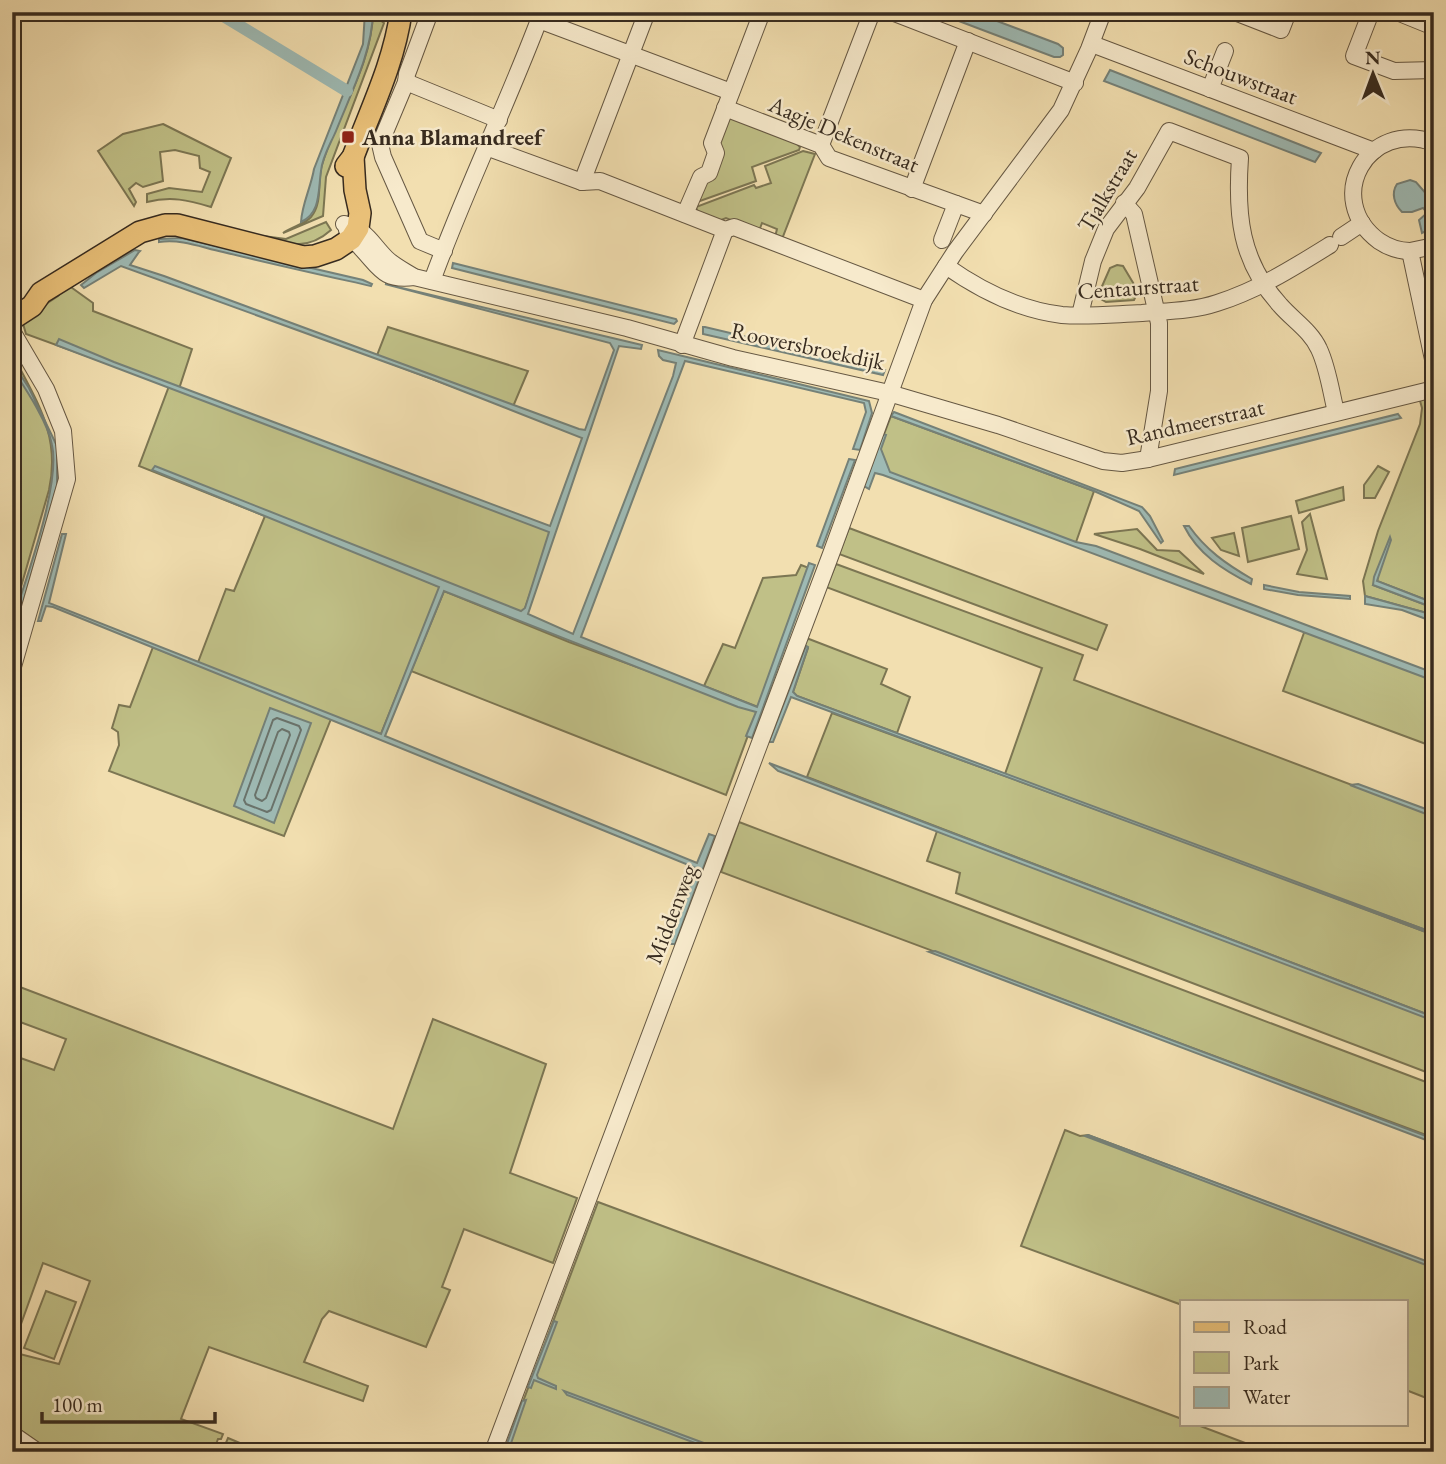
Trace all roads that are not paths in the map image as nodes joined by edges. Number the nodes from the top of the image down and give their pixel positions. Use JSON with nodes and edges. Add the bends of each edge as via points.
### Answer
{"nodes":[{"id":1,"x":410,"y":12,"type":"edge"},
{"id":2,"x":430,"y":12,"type":"edge"},
{"id":3,"x":647,"y":12,"type":"edge"},
{"id":4,"x":762,"y":12,"type":"edge"},
{"id":5,"x":872,"y":12,"type":"edge"},
{"id":6,"x":892,"y":12,"type":"edge"},
{"id":7,"x":1103,"y":12,"type":"edge"},
{"id":8,"x":1236,"y":12,"type":"edge"},
{"id":9,"x":1288,"y":12,"type":"edge"},
{"id":10,"x":1371,"y":12,"type":"edge"},
{"id":11,"x":1397,"y":12,"type":"edge"},
{"id":12,"x":540,"y":16,"type":"edge"},
{"id":13,"x":1427,"y":21,"type":"edge"},
{"id":14,"x":400,"y":23,"type":"edge"},
{"id":15,"x":968,"y":41,"type":"junction"},
{"id":16,"x":1092,"y":44,"type":"junction"},
{"id":17,"x":1225,"y":51,"type":"dead end"},
{"id":18,"x":631,"y":55,"type":"junction"},
{"id":19,"x":1434,"y":70,"type":"edge"},
{"id":20,"x":406,"y":82,"type":"junction"},
{"id":21,"x":1075,"y":83,"type":"junction"},
{"id":22,"x":1210,"y":89,"type":"junction"},
{"id":23,"x":731,"y":92,"type":"junction"},
{"id":24,"x":725,"y":108,"type":"junction"},
{"id":25,"x":499,"y":120,"type":"junction"},
{"id":26,"x":1434,"y":143,"type":"edge"},
{"id":27,"x":821,"y":145,"type":"junction"},
{"id":28,"x":486,"y":147,"type":"junction"},
{"id":29,"x":1374,"y":151,"type":"junction"},
{"id":30,"x":582,"y":181,"type":"junction"},
{"id":31,"x":912,"y":188,"type":"junction"},
{"id":32,"x":1125,"y":203,"type":"junction"},
{"id":33,"x":956,"y":204,"type":"junction"},
{"id":34,"x":685,"y":214,"type":"junction"},
{"id":35,"x":984,"y":215,"type":"junction"},
{"id":36,"x":1362,"y":223,"type":"junction"},
{"id":37,"x":351,"y":230,"type":"junction"},
{"id":38,"x":725,"y":230,"type":"junction"},
{"id":39,"x":942,"y":240,"type":"dead end"},
{"id":40,"x":1434,"y":246,"type":"edge"},
{"id":41,"x":443,"y":251,"type":"junction"},
{"id":42,"x":1410,"y":251,"type":"junction"},
{"id":43,"x":946,"y":266,"type":"junction"},
{"id":44,"x":432,"y":281,"type":"junction"},
{"id":45,"x":1263,"y":284,"type":"junction"},
{"id":46,"x":41,"y":293,"type":"junction"},
{"id":47,"x":924,"y":300,"type":"junction"},
{"id":48,"x":12,"y":304,"type":"edge"},
{"id":49,"x":1157,"y":312,"type":"junction"},
{"id":50,"x":1080,"y":315,"type":"junction"},
{"id":51,"x":12,"y":319,"type":"edge"},
{"id":52,"x":12,"y":331,"type":"edge"},
{"id":53,"x":682,"y":345,"type":"junction"},
{"id":54,"x":1434,"y":364,"type":"edge"},
{"id":55,"x":1434,"y":389,"type":"edge"},
{"id":56,"x":889,"y":393,"type":"junction"},
{"id":57,"x":1336,"y":412,"type":"junction"},
{"id":58,"x":1148,"y":459,"type":"junction"},
{"id":59,"x":12,"y":670,"type":"edge"},
{"id":60,"x":12,"y":1434,"type":"edge"},
{"id":61,"x":38,"y":1452,"type":"edge"},
{"id":62,"x":494,"y":1452,"type":"edge"}],
"edges":[{"from":1,"to":14,"type":"main road","via":[[406,24]]},
{"from":2,"to":20,"type":"street"},
{"from":3,"to":18,"type":"street"},
{"from":4,"to":23,"type":"street"},
{"from":5,"to":27,"type":"street"},
{"from":6,"to":15,"type":"street"},
{"from":7,"to":16,"type":"street","name":"Rooversbroekdijk"},
{"from":8,"to":9,"type":"street","via":[[1282,30]]},
{"from":10,"to":19,"type":"street","via":[[1354,56],[1394,71]]},
{"from":11,"to":13,"type":"street"},
{"from":12,"to":18,"type":"street"},
{"from":12,"to":25,"type":"street"},
{"from":14,"to":37,"type":"main road","via":[[344,175]]},
{"from":15,"to":21,"type":"street"},
{"from":15,"to":31,"type":"street"},
{"from":16,"to":21,"type":"street","name":"Rooversbroekdijk"},
{"from":16,"to":22,"type":"street","name":"Schouwstraat"},
{"from":17,"to":22,"type":"street"},
{"from":18,"to":23,"type":"street"},
{"from":18,"to":30,"type":"street"},
{"from":20,"to":25,"type":"street"},
{"from":20,"to":41,"type":"street","via":[[380,145],[419,241]]},
{"from":21,"to":35,"type":"street","name":"Rooversbroekdijk","via":[[1054,121]]},
{"from":22,"to":29,"type":"street","name":"Schouwstraat"},
{"from":23,"to":24,"type":"street"},
{"from":24,"to":27,"type":"street","name":"Aagje Dekenstraat"},
{"from":24,"to":34,"type":"street","via":[[712,143],[716,153],[709,173],[701,177]]},
{"from":25,"to":28,"type":"street"},
{"from":26,"to":29,"type":"street","via":[[1397,138]]},
{"from":27,"to":31,"type":"street","name":"Aagje Dekenstraat","via":[[829,158]]},
{"from":28,"to":30,"type":"street"},
{"from":28,"to":41,"type":"street"},
{"from":29,"to":36,"type":"street","via":[[1355,179],[1356,215]]},
{"from":30,"to":34,"type":"street","via":[[600,181]]},
{"from":31,"to":33,"type":"street","name":"Aagje Dekenstraat"},
{"from":32,"to":45,"type":"street","name":"Tjalkstraat","via":[[1168,131],[1240,158],[1237,199],[1241,229]]},
{"from":32,"to":49,"type":"street","via":[[1134,214]]},
{"from":32,"to":50,"type":"street","name":"Tjalkstraat","via":[[1095,254]]},
{"from":33,"to":35,"type":"street","name":"Aagje Dekenstraat"},
{"from":33,"to":39,"type":"street"},
{"from":34,"to":38,"type":"street"},
{"from":35,"to":43,"type":"street","name":"Rooversbroekdijk"},
{"from":36,"to":42,"type":"street","via":[[1387,246]]},
{"from":36,"to":45,"type":"street","name":"Centaurstraat"},
{"from":37,"to":44,"type":"street","name":"Rooversbroekdijk","via":[[383,272]]},
{"from":37,"to":46,"type":"main road","via":[[290,252],[165,225],[140,232]]},
{"from":38,"to":47,"type":"street","via":[[734,227]]},
{"from":38,"to":53,"type":"street"},
{"from":40,"to":42,"type":"street"},
{"from":41,"to":44,"type":"street"},
{"from":42,"to":54,"type":"street"},
{"from":43,"to":47,"type":"street","name":"Rooversbroekdijk"},
{"from":43,"to":50,"type":"street","name":"Centaurstraat","via":[[990,294],[1050,313]]},
{"from":44,"to":53,"type":"street","name":"Rooversbroekdijk"},
{"from":45,"to":49,"type":"street","name":"Centaurstraat","via":[[1214,304]]},
{"from":45,"to":57,"type":"street","via":[[1312,337]]},
{"from":46,"to":48,"type":"main road"},
{"from":46,"to":51,"type":"main road","via":[[32,306]]},
{"from":47,"to":56,"type":"street","name":"Rooversbroekdijk"},
{"from":49,"to":50,"type":"street","name":"Centaurstraat"},
{"from":49,"to":58,"type":"street","via":[[1159,391]]},
{"from":52,"to":59,"type":"street","via":[[46,389],[63,431],[67,479]]},
{"from":53,"to":56,"type":"street","name":"Rooversbroekdijk"},
{"from":55,"to":57,"type":"street","name":"Randmeerstraat"},
{"from":56,"to":58,"type":"street","name":"Randmeerstraat","via":[[1102,461]]},
{"from":56,"to":62,"type":"street","name":"Middenweg"},
{"from":57,"to":58,"type":"street","name":"Randmeerstraat"},
{"from":60,"to":61,"type":"street"}]}
